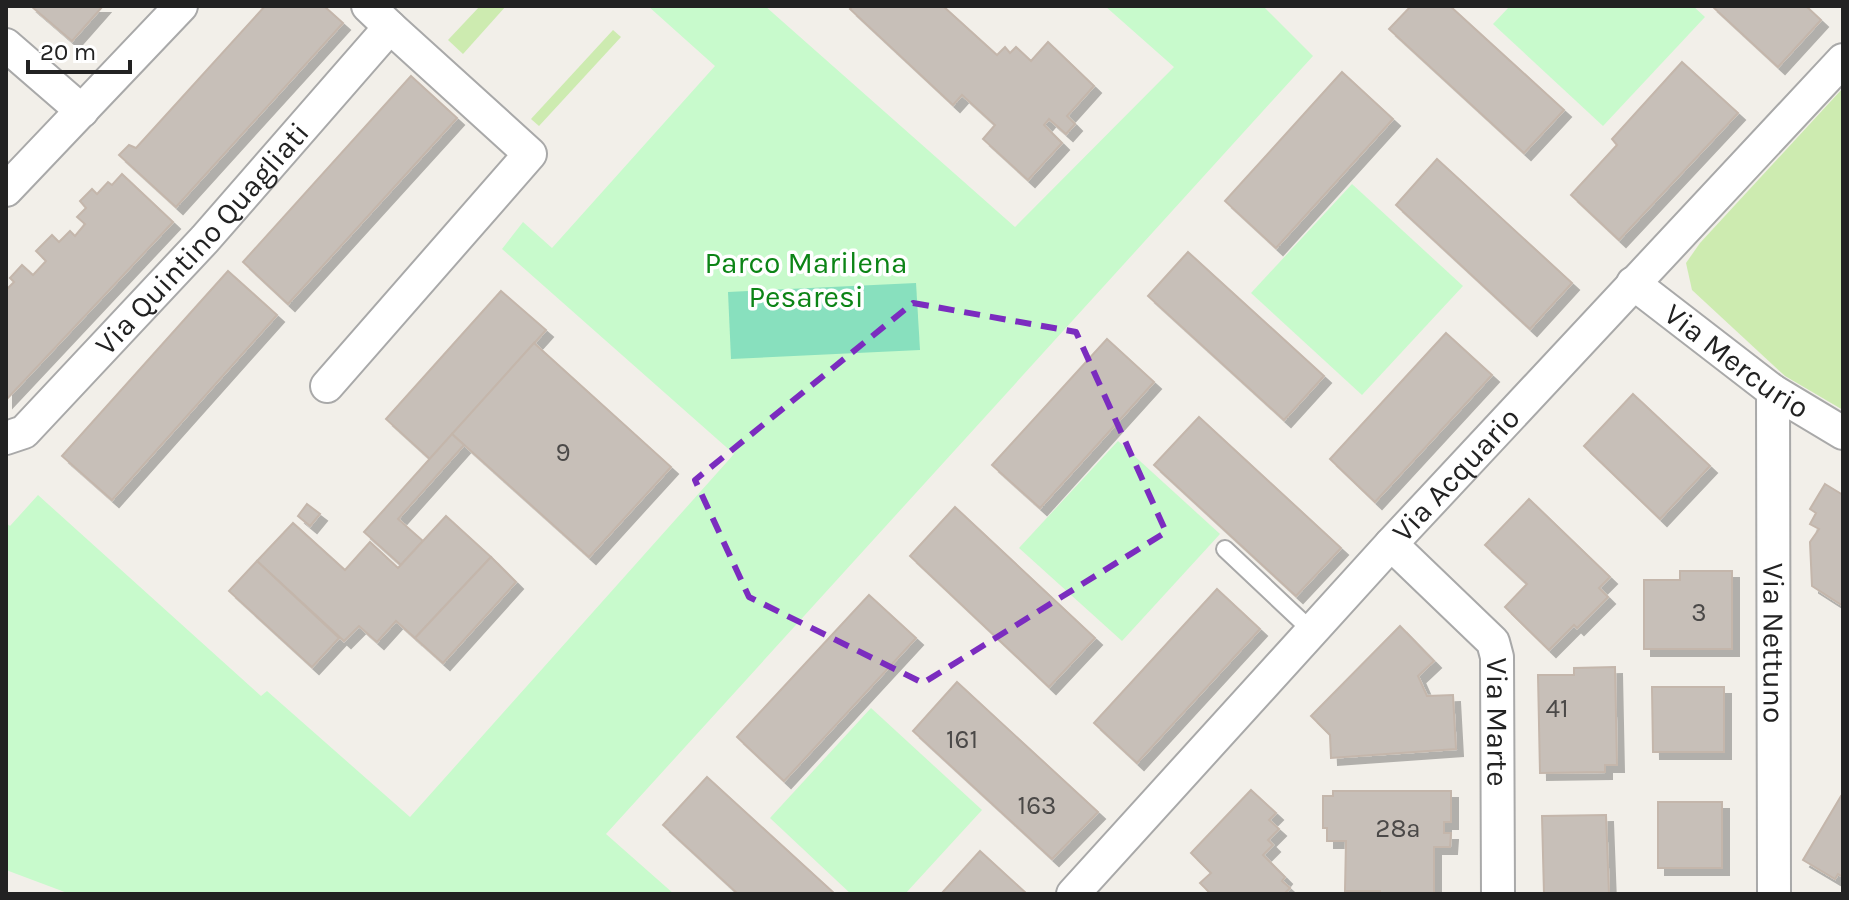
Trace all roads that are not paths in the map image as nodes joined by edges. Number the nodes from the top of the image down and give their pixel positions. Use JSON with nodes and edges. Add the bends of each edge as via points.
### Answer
{"nodes":[{"id":1,"x":181,"y":6,"type":"edge"},
{"id":2,"x":379,"y":16,"type":"edge"},
{"id":3,"x":6,"y":45,"type":"edge"},
{"id":4,"x":1843,"y":60,"type":"edge"},
{"id":5,"x":82,"y":111,"type":"junction"},
{"id":6,"x":6,"y":190,"type":"edge"},
{"id":7,"x":1633,"y":283,"type":"junction"},
{"id":8,"x":327,"y":386,"type":"dead end"},
{"id":9,"x":1773,"y":391,"type":"junction"},
{"id":10,"x":1843,"y":433,"type":"edge"},
{"id":11,"x":6,"y":438,"type":"edge"},
{"id":12,"x":1391,"y":544,"type":"junction"},
{"id":13,"x":1225,"y":549,"type":"dead end"},
{"id":14,"x":1312,"y":631,"type":"junction"},
{"id":15,"x":1073,"y":894,"type":"edge"},
{"id":16,"x":1498,"y":894,"type":"edge"},
{"id":17,"x":1774,"y":894,"type":"edge"}],
"edges":[{"from":1,"to":5,"type":"street"},
{"from":2,"to":8,"type":"street","name":"Via Quintino Quagliati","via":[[530,154]]},
{"from":2,"to":11,"type":"street","name":"Via Quintino Quagliati","via":[[205,239],[24,432]]},
{"from":3,"to":5,"type":"street"},
{"from":4,"to":7,"type":"street","name":"Via Acquario"},
{"from":5,"to":6,"type":"street"},
{"from":7,"to":9,"type":"street","name":"Via Mercurio"},
{"from":7,"to":12,"type":"street","name":"Via Acquario"},
{"from":9,"to":10,"type":"street","name":"Via Mercurio"},
{"from":9,"to":17,"type":"street","name":"Via Nettuno"},
{"from":12,"to":14,"type":"street","name":"Via Acquario"},
{"from":12,"to":16,"type":"street","name":"Via Marte","via":[[1493,642]]},
{"from":13,"to":14,"type":"lane"},
{"from":14,"to":15,"type":"street","name":"Via Acquario"}]}
